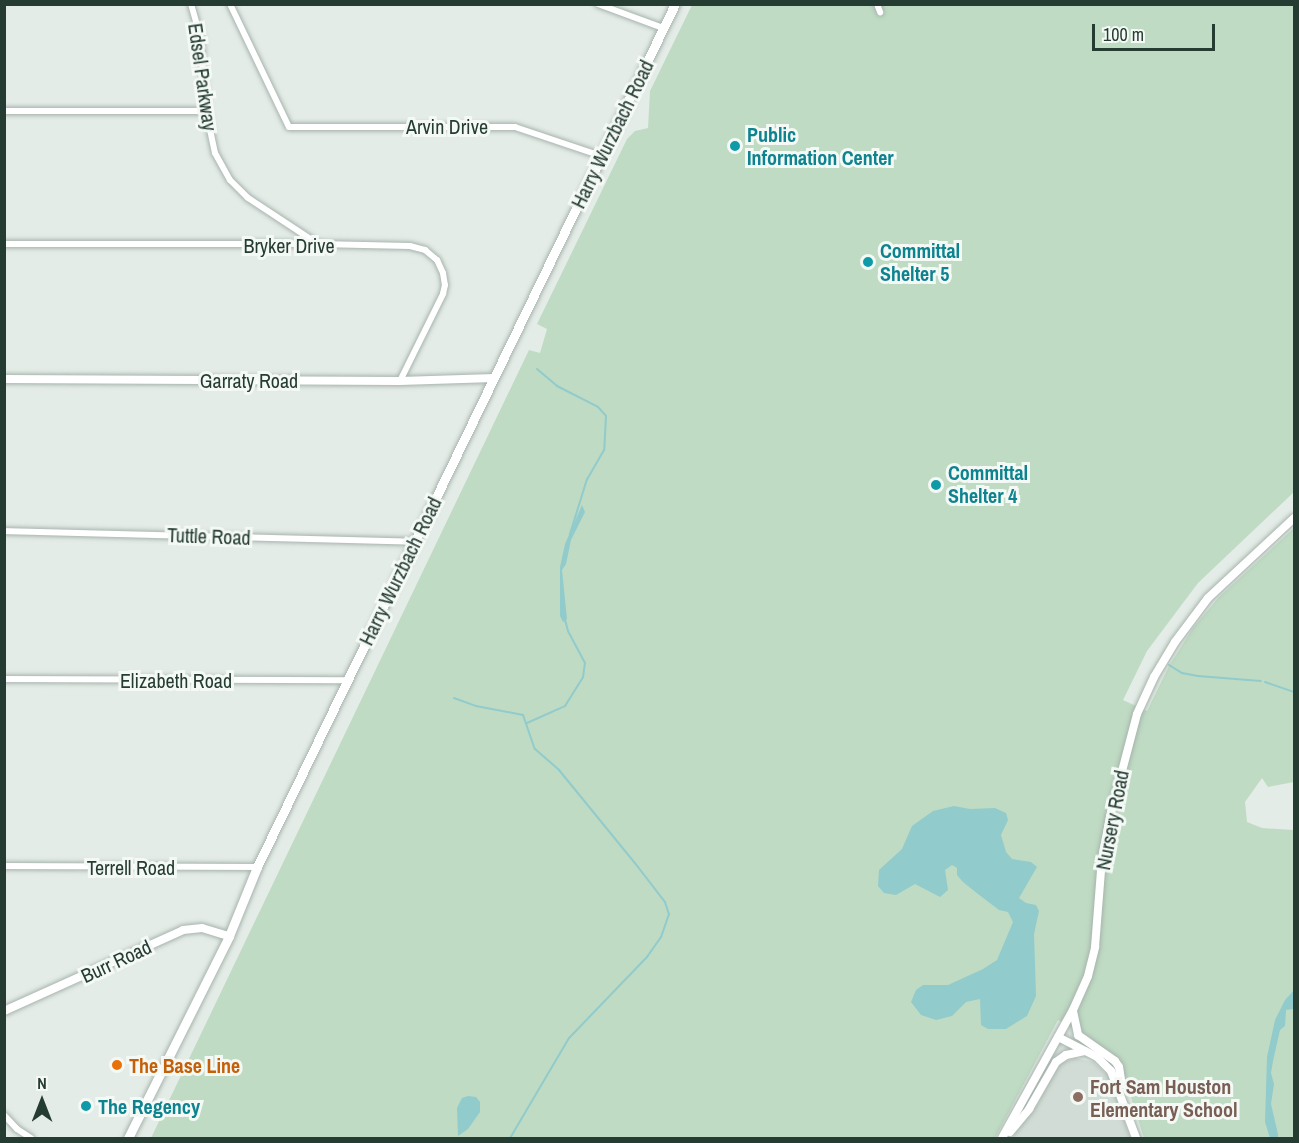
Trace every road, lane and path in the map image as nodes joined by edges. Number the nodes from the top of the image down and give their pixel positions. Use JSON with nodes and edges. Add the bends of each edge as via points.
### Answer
{"nodes":[{"id":1,"x":191,"y":4,"type":"edge"},
{"id":2,"x":230,"y":4,"type":"edge"},
{"id":3,"x":598,"y":4,"type":"edge"},
{"id":4,"x":675,"y":4,"type":"edge"},
{"id":5,"x":877,"y":4,"type":"edge"},
{"id":6,"x":880,"y":12,"type":"dead end"},
{"id":7,"x":663,"y":28,"type":"junction"},
{"id":8,"x":4,"y":111,"type":"edge"},
{"id":9,"x":206,"y":111,"type":"junction"},
{"id":10,"x":601,"y":156,"type":"junction"},
{"id":11,"x":4,"y":244,"type":"edge"},
{"id":12,"x":318,"y":244,"type":"junction"},
{"id":13,"x":494,"y":378,"type":"junction"},
{"id":14,"x":4,"y":380,"type":"edge"},
{"id":15,"x":400,"y":381,"type":"junction"},
{"id":16,"x":1294,"y":518,"type":"edge"},
{"id":17,"x":4,"y":531,"type":"edge"},
{"id":18,"x":413,"y":542,"type":"junction"},
{"id":19,"x":4,"y":680,"type":"edge"},
{"id":20,"x":347,"y":680,"type":"junction"},
{"id":21,"x":4,"y":866,"type":"edge"},
{"id":22,"x":257,"y":867,"type":"junction"},
{"id":23,"x":229,"y":936,"type":"junction"},
{"id":24,"x":1073,"y":1010,"type":"junction"},
{"id":25,"x":4,"y":1011,"type":"edge"},
{"id":26,"x":1058,"y":1037,"type":"junction"},
{"id":27,"x":1085,"y":1051,"type":"junction"},
{"id":28,"x":1122,"y":1095,"type":"junction"},
{"id":29,"x":4,"y":1115,"type":"edge"},
{"id":30,"x":31,"y":1138,"type":"edge"},
{"id":31,"x":128,"y":1138,"type":"edge"},
{"id":32,"x":1003,"y":1138,"type":"edge"},
{"id":33,"x":1136,"y":1138,"type":"edge"}],
"edges":[{"from":1,"to":9,"type":"street","name":"Edsel Parkway","via":[[200,35]]},
{"from":2,"to":10,"type":"street","name":"Arvin Drive","via":[[289,127],[515,127]]},
{"from":3,"to":7,"type":"street"},
{"from":4,"to":7,"type":"main road","name":"Harry Wurzbach Road"},
{"from":5,"to":6,"type":"street"},
{"from":7,"to":10,"type":"main road","name":"Harry Wurzbach Road"},
{"from":8,"to":9,"type":"street"},
{"from":9,"to":12,"type":"street","name":"Edsel Parkway","via":[[215,153],[230,180],[248,198]]},
{"from":10,"to":13,"type":"main road","name":"Harry Wurzbach Road"},
{"from":11,"to":12,"type":"street","name":"Bryker Drive"},
{"from":12,"to":15,"type":"street","name":"Bryker Drive","via":[[414,247],[437,260],[444,273],[443,294]]},
{"from":13,"to":15,"type":"street","name":"Garraty Road"},
{"from":13,"to":18,"type":"main road","name":"Harry Wurzbach Road"},
{"from":14,"to":15,"type":"street","name":"Garraty Road"},
{"from":16,"to":24,"type":"street","name":"Nursery Road","via":[[1208,598],[1175,642],[1137,714],[1102,859],[1092,964]]},
{"from":17,"to":18,"type":"street","name":"Tuttle Road"},
{"from":18,"to":20,"type":"main road","name":"Harry Wurzbach Road"},
{"from":19,"to":20,"type":"street","name":"Elizabeth Road"},
{"from":20,"to":22,"type":"main road","name":"Harry Wurzbach Road"},
{"from":21,"to":22,"type":"street","name":"Terrell Road"},
{"from":22,"to":23,"type":"main road","name":"Harry Wurzbach Road"},
{"from":23,"to":25,"type":"street","name":"Burr Road","via":[[195,927],[183,930]]},
{"from":23,"to":31,"type":"main road","name":"Harry Wurzbach Road"},
{"from":24,"to":26,"type":"street","name":"Nursery Road"},
{"from":24,"to":28,"type":"street","via":[[1081,1038],[1119,1067]]},
{"from":26,"to":27,"type":"street"},
{"from":26,"to":32,"type":"street","name":"Nursery Road"},
{"from":27,"to":28,"type":"street","via":[[1107,1065]]},
{"from":27,"to":32,"type":"street","via":[[1056,1062],[1029,1108]]},
{"from":28,"to":33,"type":"street"},
{"from":29,"to":30,"type":"street"}]}
